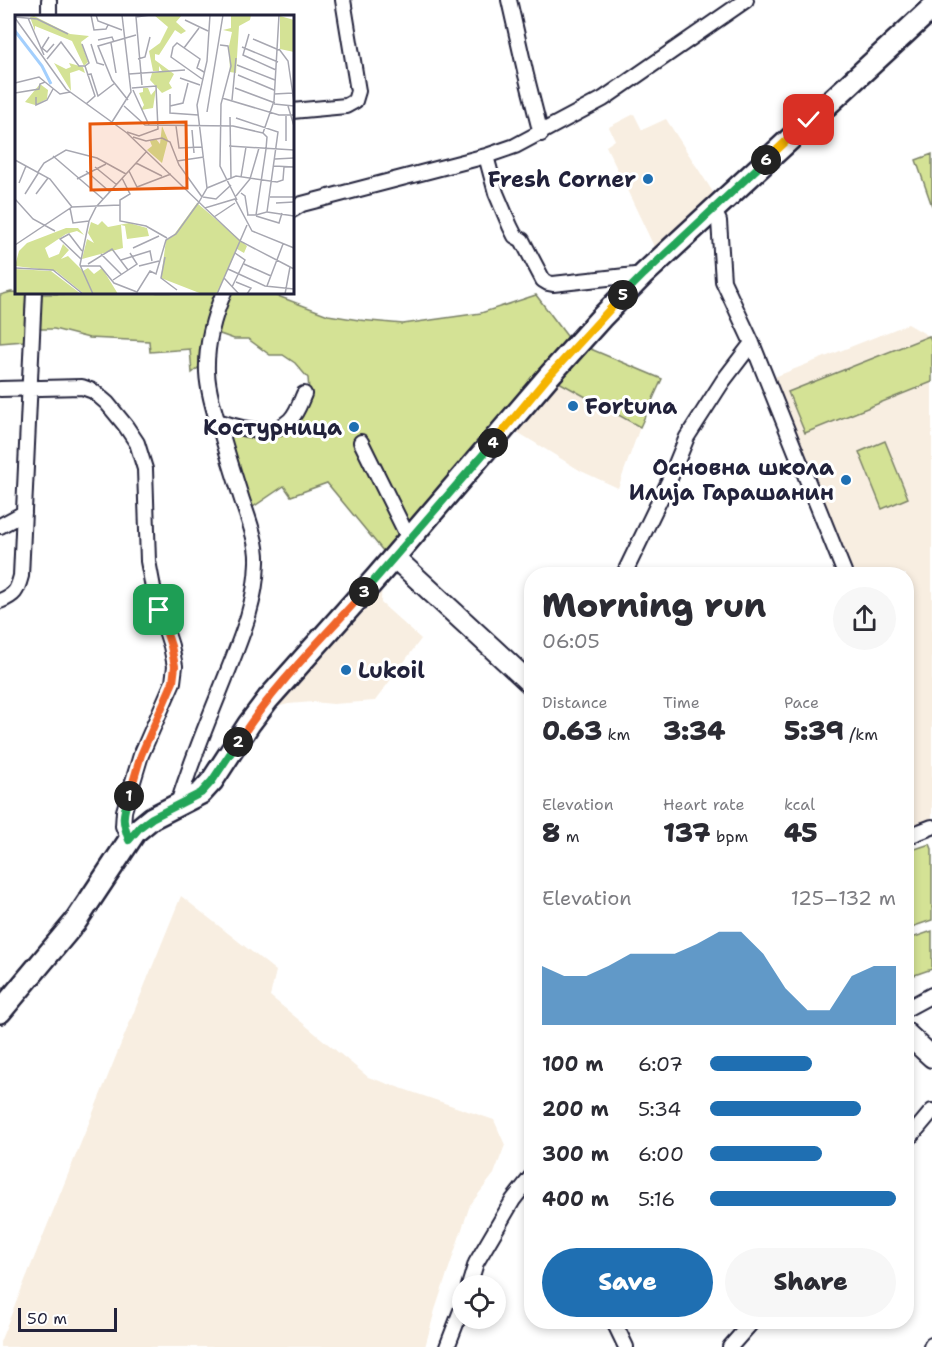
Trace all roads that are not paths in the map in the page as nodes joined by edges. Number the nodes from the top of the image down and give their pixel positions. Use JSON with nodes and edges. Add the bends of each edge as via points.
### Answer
{"nodes":[{"id":1,"x":343,"y":0,"type":"edge"},
{"id":2,"x":509,"y":0,"type":"edge"},
{"id":3,"x":746,"y":0,"type":"edge"},
{"id":4,"x":932,"y":8,"type":"edge"},
{"id":5,"x":294,"y":111,"type":"edge"},
{"id":6,"x":541,"y":134,"type":"junction"},
{"id":7,"x":486,"y":156,"type":"junction"},
{"id":8,"x":294,"y":209,"type":"edge"},
{"id":9,"x":713,"y":209,"type":"junction"},
{"id":10,"x":644,"y":274,"type":"junction"},
{"id":11,"x":34,"y":294,"type":"edge"},
{"id":12,"x":223,"y":294,"type":"edge"},
{"id":13,"x":752,"y":343,"type":"junction"},
{"id":14,"x":30,"y":388,"type":"junction"},
{"id":15,"x":0,"y":389,"type":"edge"},
{"id":16,"x":304,"y":394,"type":"dead end"},
{"id":17,"x":217,"y":421,"type":"junction"},
{"id":18,"x":361,"y":442,"type":"dead end"},
{"id":19,"x":24,"y":513,"type":"junction"},
{"id":20,"x":0,"y":526,"type":"edge"},
{"id":21,"x":410,"y":539,"type":"junction"},
{"id":22,"x":394,"y":557,"type":"junction"},
{"id":23,"x":627,"y":567,"type":"edge"},
{"id":24,"x":842,"y":567,"type":"edge"},
{"id":25,"x":0,"y":601,"type":"edge"},
{"id":26,"x":524,"y":678,"type":"edge"},
{"id":27,"x":178,"y":804,"type":"junction"},
{"id":28,"x":932,"y":827,"type":"edge"},
{"id":29,"x":914,"y":834,"type":"edge"},
{"id":30,"x":129,"y":840,"type":"junction"},
{"id":31,"x":932,"y":995,"type":"edge"},
{"id":32,"x":914,"y":1005,"type":"edge"},
{"id":33,"x":0,"y":1012,"type":"edge"},
{"id":34,"x":914,"y":1040,"type":"edge"},
{"id":35,"x":932,"y":1057,"type":"edge"},
{"id":36,"x":932,"y":1112,"type":"edge"},
{"id":37,"x":914,"y":1133,"type":"edge"},
{"id":38,"x":524,"y":1186,"type":"edge"},
{"id":39,"x":472,"y":1275,"type":"edge"},
{"id":40,"x":454,"y":1329,"type":"edge"},
{"id":41,"x":617,"y":1329,"type":"edge"},
{"id":42,"x":746,"y":1329,"type":"edge"},
{"id":43,"x":447,"y":1347,"type":"edge"},
{"id":44,"x":626,"y":1347,"type":"edge"},
{"id":45,"x":730,"y":1347,"type":"edge"}],
"edges":[{"from":1,"to":5,"type":"street","via":[[358,91],[355,101]]},
{"from":2,"to":6,"type":"street"},
{"from":3,"to":6,"type":"street","via":[[603,99]]},
{"from":4,"to":9,"type":"main road"},
{"from":6,"to":7,"type":"street"},
{"from":7,"to":8,"type":"street"},
{"from":7,"to":10,"type":"street","via":[[510,226],[543,280],[553,284]]},
{"from":9,"to":10,"type":"main road"},
{"from":9,"to":13,"type":"street","via":[[719,221],[723,281]]},
{"from":10,"to":21,"type":"main road","via":[[548,377]]},
{"from":11,"to":14,"type":"street"},
{"from":12,"to":17,"type":"street","via":[[209,339],[207,373]]},
{"from":13,"to":23,"type":"street","via":[[687,436]]},
{"from":13,"to":24,"type":"street"},
{"from":14,"to":15,"type":"street"},
{"from":14,"to":19,"type":"street"},
{"from":14,"to":30,"type":"street","via":[[82,387],[93,391],[125,424],[137,443],[145,469],[148,561],[175,666],[173,682],[141,755],[124,811],[123,826]]},
{"from":16,"to":17,"type":"street","via":[[296,413],[279,428],[251,430]]},
{"from":17,"to":27,"type":"street","via":[[251,529],[257,559],[255,585],[242,636]]},
{"from":18,"to":21,"type":"street"},
{"from":19,"to":20,"type":"street"},
{"from":19,"to":25,"type":"street","via":[[18,590]]},
{"from":21,"to":22,"type":"main road"},
{"from":22,"to":26,"type":"main road"},
{"from":22,"to":27,"type":"main road","via":[[268,699],[212,781],[201,793]]},
{"from":27,"to":30,"type":"main road","via":[[146,822]]},
{"from":28,"to":29,"type":"street"},
{"from":30,"to":33,"type":"main road","via":[[76,921]]},
{"from":31,"to":32,"type":"street"},
{"from":34,"to":35,"type":"main road"},
{"from":36,"to":37,"type":"street"},
{"from":38,"to":39,"type":"street"},
{"from":40,"to":43,"type":"street"},
{"from":41,"to":44,"type":"street"},
{"from":42,"to":45,"type":"street"}]}
